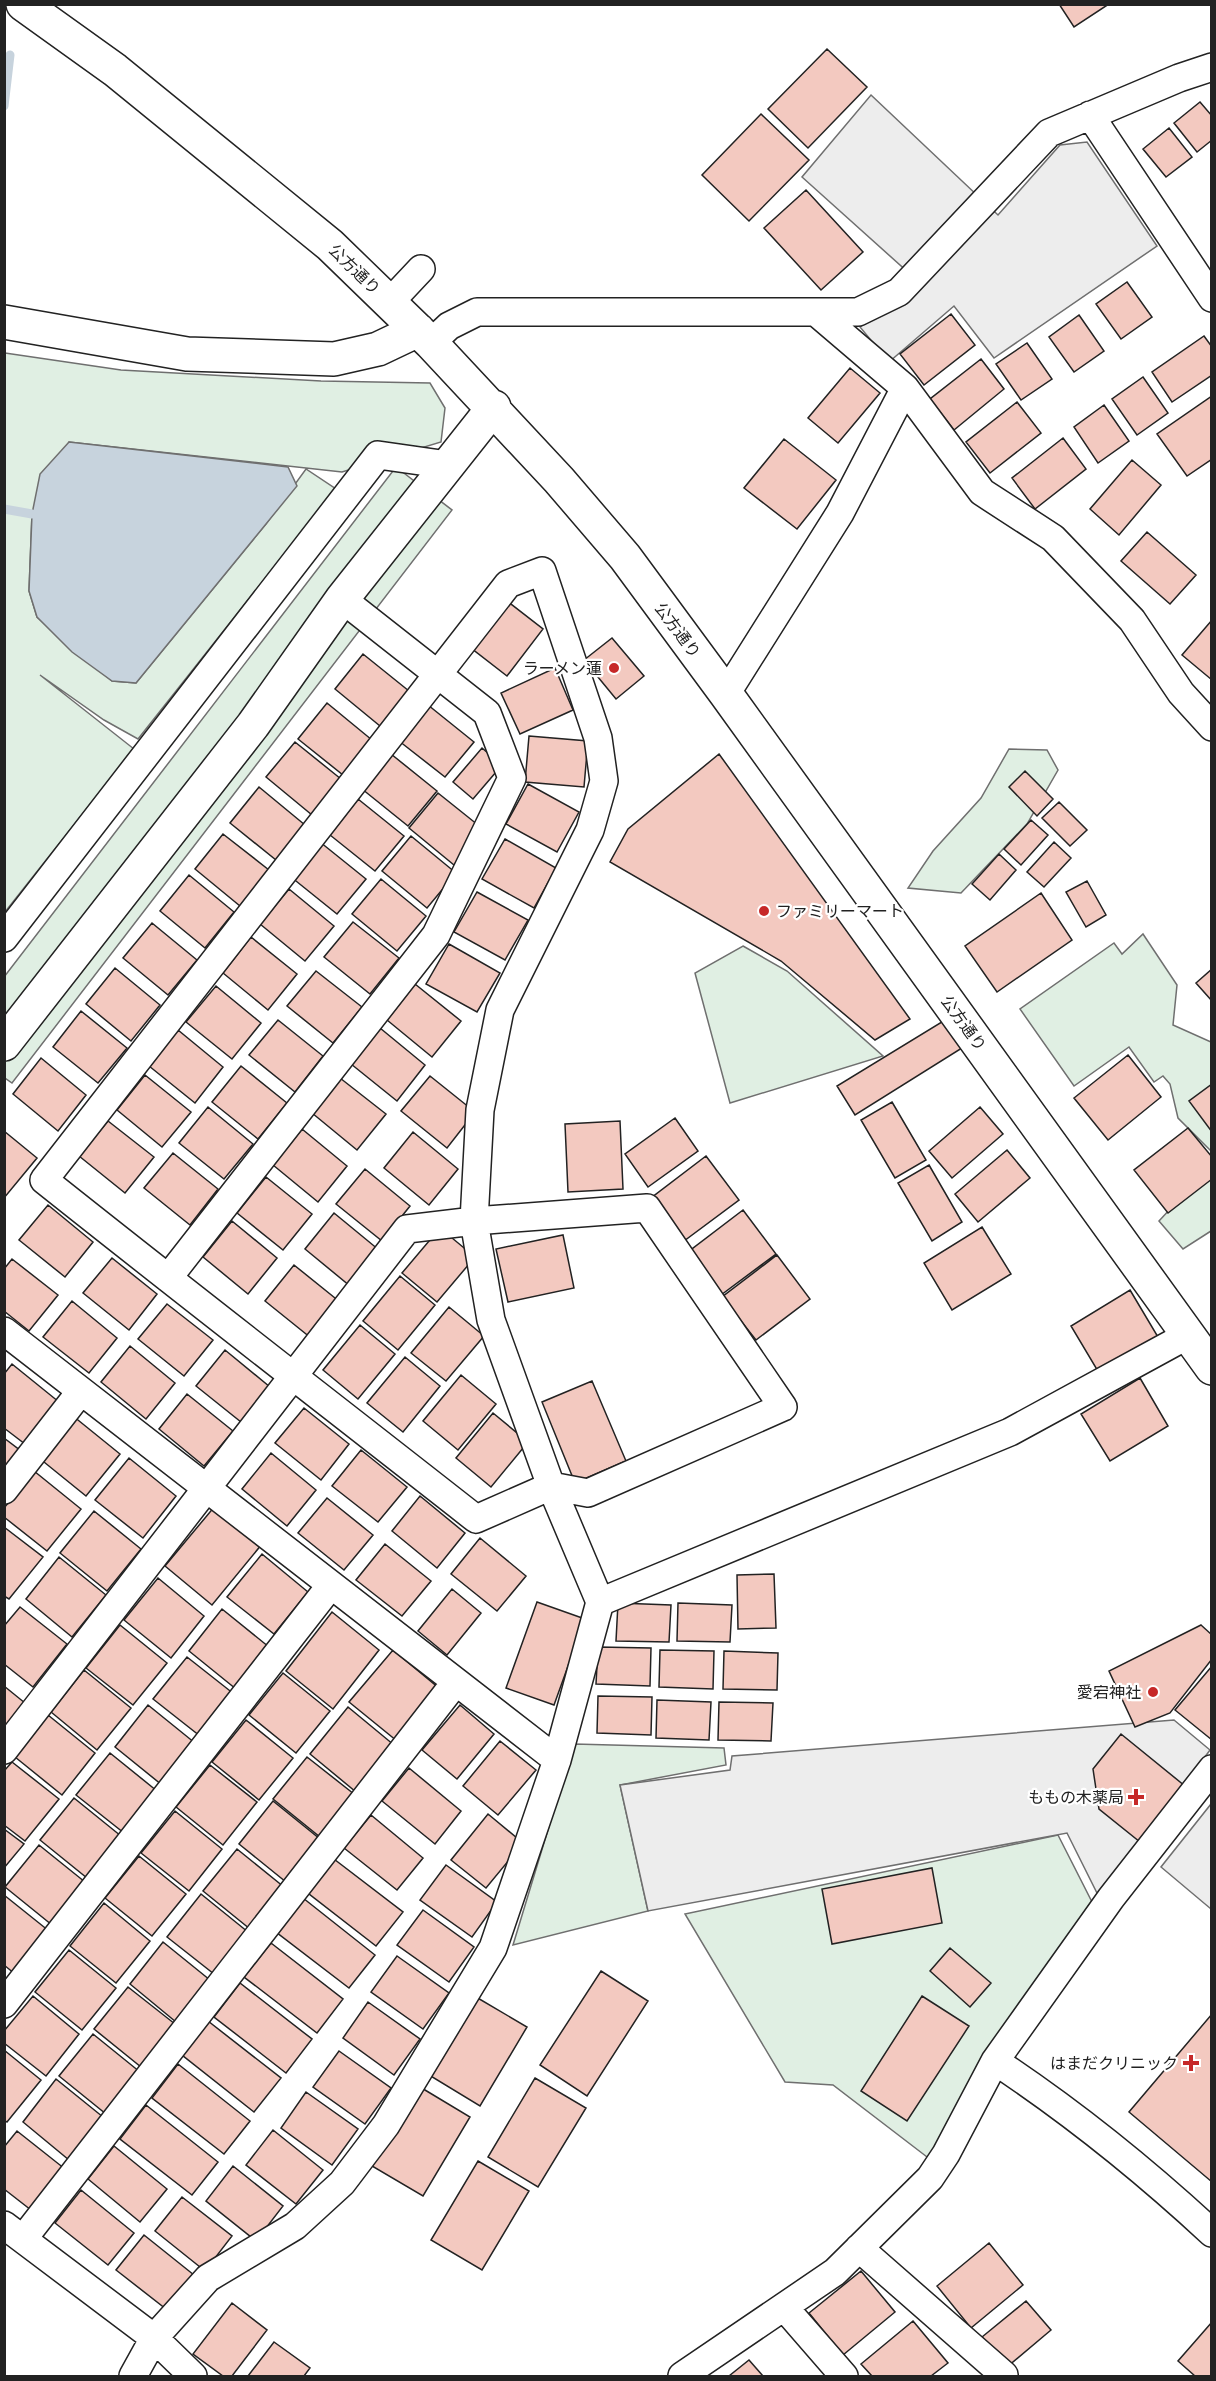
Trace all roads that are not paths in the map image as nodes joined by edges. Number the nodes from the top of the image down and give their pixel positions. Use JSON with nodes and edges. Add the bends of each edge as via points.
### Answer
{"nodes":[{"id":1,"x":23,"y":4,"type":"edge"},
{"id":2,"x":1212,"y":67,"type":"edge"},
{"id":3,"x":1090,"y":115,"type":"junction"},
{"id":4,"x":421,"y":269,"type":"dead end"},
{"id":5,"x":1212,"y":298,"type":"edge"},
{"id":6,"x":390,"y":302,"type":"junction"},
{"id":7,"x":817,"y":313,"type":"junction"},
{"id":8,"x":4,"y":322,"type":"edge"},
{"id":9,"x":424,"y":336,"type":"junction"},
{"id":10,"x":905,"y":388,"type":"junction"},
{"id":11,"x":494,"y":407,"type":"junction"},
{"id":12,"x":448,"y":465,"type":"junction"},
{"id":13,"x":342,"y":599,"type":"junction"},
{"id":14,"x":438,"y":675,"type":"junction"},
{"id":15,"x":726,"y":694,"type":"junction"},
{"id":16,"x":1212,"y":727,"type":"edge"},
{"id":17,"x":4,"y":938,"type":"edge"},
{"id":18,"x":4,"y":1044,"type":"edge"},
{"id":19,"x":474,"y":1221,"type":"junction"},
{"id":20,"x":168,"y":1278,"type":"junction"},
{"id":21,"x":4,"y":1331,"type":"edge"},
{"id":22,"x":1188,"y":1335,"type":"junction"},
{"id":23,"x":1212,"y":1368,"type":"edge"},
{"id":24,"x":293,"y":1375,"type":"junction"},
{"id":25,"x":81,"y":1391,"type":"junction"},
{"id":26,"x":550,"y":1486,"type":"junction"},
{"id":27,"x":208,"y":1489,"type":"junction"},
{"id":28,"x":4,"y":1490,"type":"edge"},
{"id":29,"x":331,"y":1585,"type":"junction"},
{"id":30,"x":600,"y":1602,"type":"junction"},
{"id":31,"x":455,"y":1683,"type":"junction"},
{"id":32,"x":4,"y":1750,"type":"edge"},
{"id":33,"x":557,"y":1760,"type":"junction"},
{"id":34,"x":1212,"y":1769,"type":"edge"},
{"id":35,"x":4,"y":2004,"type":"edge"},
{"id":36,"x":995,"y":2061,"type":"junction"},
{"id":37,"x":14,"y":2232,"type":"edge"},
{"id":38,"x":1212,"y":2233,"type":"edge"},
{"id":39,"x":859,"y":2248,"type":"junction"},
{"id":40,"x":784,"y":2307,"type":"junction"},
{"id":41,"x":154,"y":2338,"type":"junction"},
{"id":42,"x":1004,"y":2375,"type":"dead end"},
{"id":43,"x":133,"y":2376,"type":"edge"},
{"id":44,"x":193,"y":2376,"type":"edge"},
{"id":45,"x":682,"y":2376,"type":"edge"},
{"id":46,"x":843,"y":2376,"type":"edge"}],
"edges":[{"from":1,"to":6,"type":"street","name":"公方通り","via":[[115,70],[259,186],[330,244]]},
{"from":2,"to":3,"type":"street"},
{"from":3,"to":5,"type":"street"},
{"from":3,"to":7,"type":"street","via":[[1049,133],[899,291],[858,312]]},
{"from":4,"to":6,"type":"street"},
{"from":6,"to":9,"type":"street","name":"公方通り"},
{"from":7,"to":9,"type":"street","via":[[477,312]]},
{"from":7,"to":10,"type":"street"},
{"from":8,"to":9,"type":"street","via":[[188,354],[334,359]]},
{"from":9,"to":11,"type":"street","name":"公方通り"},
{"from":10,"to":15,"type":"street","via":[[840,513]]},
{"from":10,"to":16,"type":"street","via":[[982,492],[1053,538],[1132,620],[1181,693]]},
{"from":11,"to":12,"type":"street"},
{"from":11,"to":15,"type":"street","name":"公方通り","via":[[624,557]]},
{"from":12,"to":13,"type":"street"},
{"from":12,"to":17,"type":"street","via":[[378,455]]},
{"from":13,"to":14,"type":"street"},
{"from":13,"to":18,"type":"street","via":[[253,725]]},
{"from":14,"to":19,"type":"street","via":[[508,584],[542,571],[598,738],[604,781],[590,830],[500,1010],[480,1110]]},
{"from":14,"to":20,"type":"street","via":[[487,712],[512,778],[436,935]]},
{"from":14,"to":20,"type":"street","via":[[44,1180]]},
{"from":15,"to":22,"type":"street","name":"公方通り"},
{"from":19,"to":24,"type":"street","via":[[407,1229]]},
{"from":19,"to":26,"type":"street","via":[[491,1320]]},
{"from":19,"to":26,"type":"street","via":[[647,1208],[783,1407],[588,1493]]},
{"from":20,"to":24,"type":"street"},
{"from":21,"to":25,"type":"street"},
{"from":22,"to":23,"type":"street","name":"公方通り"},
{"from":22,"to":30,"type":"street","via":[[1010,1432]]},
{"from":24,"to":26,"type":"street","via":[[476,1519]]},
{"from":24,"to":27,"type":"street"},
{"from":25,"to":27,"type":"street"},
{"from":25,"to":28,"type":"street"},
{"from":26,"to":30,"type":"street"},
{"from":27,"to":29,"type":"street"},
{"from":27,"to":32,"type":"street"},
{"from":29,"to":31,"type":"street"},
{"from":29,"to":35,"type":"street"},
{"from":30,"to":33,"type":"street"},
{"from":31,"to":33,"type":"street"},
{"from":31,"to":37,"type":"street"},
{"from":33,"to":41,"type":"street","via":[[493,1948],[386,2125],[342,2183],[295,2226],[208,2278]]},
{"from":34,"to":36,"type":"street","via":[[1111,1898]]},
{"from":36,"to":38,"type":"street","via":[[1049,2097]]},
{"from":36,"to":39,"type":"street","via":[[930,2178]]},
{"from":37,"to":41,"type":"street"},
{"from":39,"to":40,"type":"street","via":[[835,2272]]},
{"from":39,"to":42,"type":"street"},
{"from":40,"to":45,"type":"street"},
{"from":40,"to":46,"type":"street"},
{"from":41,"to":43,"type":"street"},
{"from":41,"to":44,"type":"street"}]}
